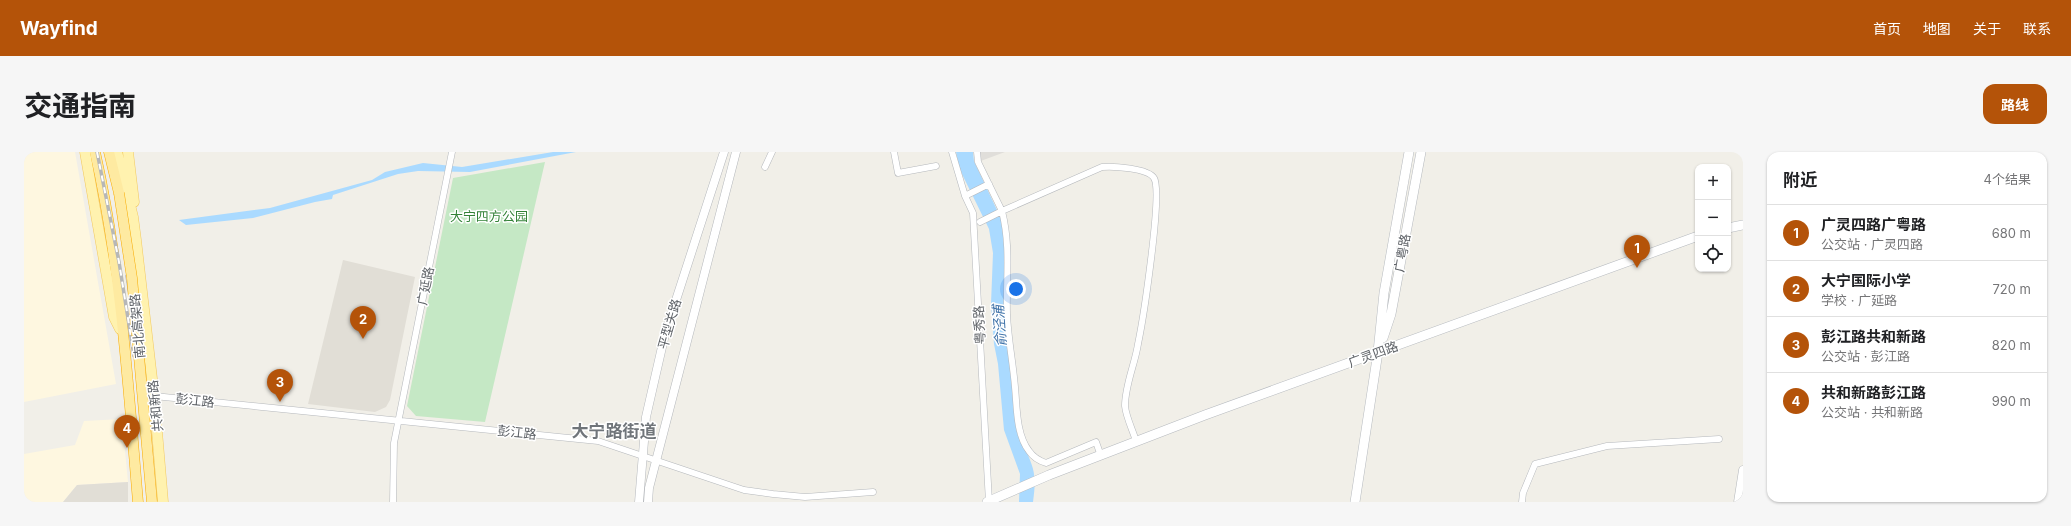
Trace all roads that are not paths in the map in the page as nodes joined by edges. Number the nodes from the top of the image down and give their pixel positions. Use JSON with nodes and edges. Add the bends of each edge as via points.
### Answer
{"nodes":[{"id":1,"x":85,"y":152,"type":"edge"},
{"id":2,"x":94,"y":152,"type":"edge"},
{"id":3,"x":110,"y":152,"type":"edge"},
{"id":4,"x":116,"y":152,"type":"edge"},
{"id":5,"x":128,"y":152,"type":"edge"},
{"id":6,"x":724,"y":152,"type":"edge"},
{"id":7,"x":736,"y":152,"type":"edge"},
{"id":8,"x":772,"y":152,"type":"edge"},
{"id":9,"x":894,"y":152,"type":"edge"},
{"id":10,"x":952,"y":152,"type":"edge"},
{"id":11,"x":977,"y":152,"type":"edge"},
{"id":12,"x":1409,"y":152,"type":"edge"},
{"id":13,"x":1421,"y":152,"type":"edge"},
{"id":14,"x":451,"y":155,"type":"edge"},
{"id":15,"x":765,"y":166,"type":"dead end"},
{"id":16,"x":936,"y":166,"type":"dead end"},
{"id":17,"x":116,"y":181,"type":"junction"},
{"id":18,"x":989,"y":184,"type":"junction"},
{"id":19,"x":965,"y":196,"type":"junction"},
{"id":20,"x":1001,"y":212,"type":"junction"},
{"id":21,"x":980,"y":222,"type":"dead end"},
{"id":22,"x":1743,"y":225,"type":"edge"},
{"id":23,"x":1731,"y":227,"type":"edge"},
{"id":24,"x":1695,"y":237,"type":"edge"},
{"id":25,"x":136,"y":240,"type":"junction"},
{"id":26,"x":120,"y":329,"type":"junction"},
{"id":27,"x":1378,"y":352,"type":"junction"},
{"id":28,"x":154,"y":396,"type":"junction"},
{"id":29,"x":398,"y":420,"type":"junction"},
{"id":30,"x":1719,"y":439,"type":"dead end"},
{"id":31,"x":1136,"y":441,"type":"junction"},
{"id":32,"x":642,"y":456,"type":"junction"},
{"id":33,"x":1101,"y":456,"type":"junction"},
{"id":34,"x":656,"y":461,"type":"junction"},
{"id":35,"x":1743,"y":470,"type":"edge"},
{"id":36,"x":873,"y":492,"type":"dead end"},
{"id":37,"x":137,"y":502,"type":"edge"},
{"id":38,"x":152,"y":502,"type":"edge"},
{"id":39,"x":163,"y":502,"type":"edge"},
{"id":40,"x":393,"y":502,"type":"edge"},
{"id":41,"x":639,"y":502,"type":"edge"},
{"id":42,"x":648,"y":502,"type":"edge"},
{"id":43,"x":988,"y":502,"type":"edge"},
{"id":44,"x":1355,"y":502,"type":"edge"},
{"id":45,"x":1522,"y":502,"type":"edge"},
{"id":46,"x":1738,"y":502,"type":"edge"}],
"edges":[{"from":1,"to":26,"type":"main road","name":"共和新路","via":[[114,317]]},
{"from":2,"to":26,"type":"main road","name":"共和新路"},
{"from":2,"to":37,"type":"highway","name":"南北高架路","via":[[113,237]]},
{"from":3,"to":17,"type":"highway","name":"南北高架路"},
{"from":4,"to":17,"type":"highway"},
{"from":4,"to":25,"type":"main road","name":"共和新路","via":[[133,217]]},
{"from":5,"to":25,"type":"main road","name":"共和新路","via":[[134,194]]},
{"from":6,"to":32,"type":"street","name":"平型关路","via":[[665,334],[646,417]]},
{"from":7,"to":34,"type":"street","name":"平型关路"},
{"from":8,"to":15,"type":"street"},
{"from":9,"to":16,"type":"street","via":[[898,173]]},
{"from":10,"to":19,"type":"street","name":"粤秀路"},
{"from":11,"to":18,"type":"street","via":[[978,162]]},
{"from":12,"to":27,"type":"main road","name":"广粤路","via":[[1384,293]]},
{"from":13,"to":27,"type":"main road","name":"广粤路","via":[[1391,314]]},
{"from":14,"to":29,"type":"street","name":"广延路"},
{"from":17,"to":38,"type":"highway","name":"南北高架路","bridge":true,"via":[[132,278]]},
{"from":18,"to":19,"type":"street"},
{"from":18,"to":20,"type":"street"},
{"from":19,"to":43,"type":"street","name":"粤秀路","via":[[972,213]]},
{"from":20,"to":21,"type":"street"},
{"from":20,"to":31,"type":"street","via":[[1102,167],[1112,166],[1149,173],[1154,178],[1157,209],[1138,344],[1126,393],[1125,408]]},
{"from":20,"to":33,"type":"street","via":[[1009,248],[1007,315],[1021,435],[1029,452],[1046,463],[1096,442]]},
{"from":22,"to":23,"type":"main road"},
{"from":24,"to":27,"type":"main road","name":"广灵四路"},
{"from":25,"to":28,"type":"main road","name":"共和新路"},
{"from":26,"to":37,"type":"main road","name":"共和新路"},
{"from":27,"to":31,"type":"main road","name":"广灵四路"},
{"from":27,"to":44,"type":"main road","name":"广粤路"},
{"from":28,"to":29,"type":"street","name":"彭江路"},
{"from":28,"to":39,"type":"main road","name":"共和新路"},
{"from":29,"to":32,"type":"street","name":"彭江路","via":[[578,438]]},
{"from":29,"to":40,"type":"street","name":"广延路","via":[[394,443]]},
{"from":30,"to":45,"type":"street","via":[[1607,446],[1535,464]]},
{"from":31,"to":33,"type":"main road","name":"广灵四路"},
{"from":32,"to":34,"type":"street","name":"彭江路"},
{"from":32,"to":41,"type":"street","name":"平型关路"},
{"from":33,"to":43,"type":"main road","name":"广灵四路"},
{"from":34,"to":36,"type":"street","name":"彭江路","via":[[744,490],[804,497]]},
{"from":34,"to":42,"type":"street","name":"平型关路"},
{"from":35,"to":46,"type":"street"}]}
